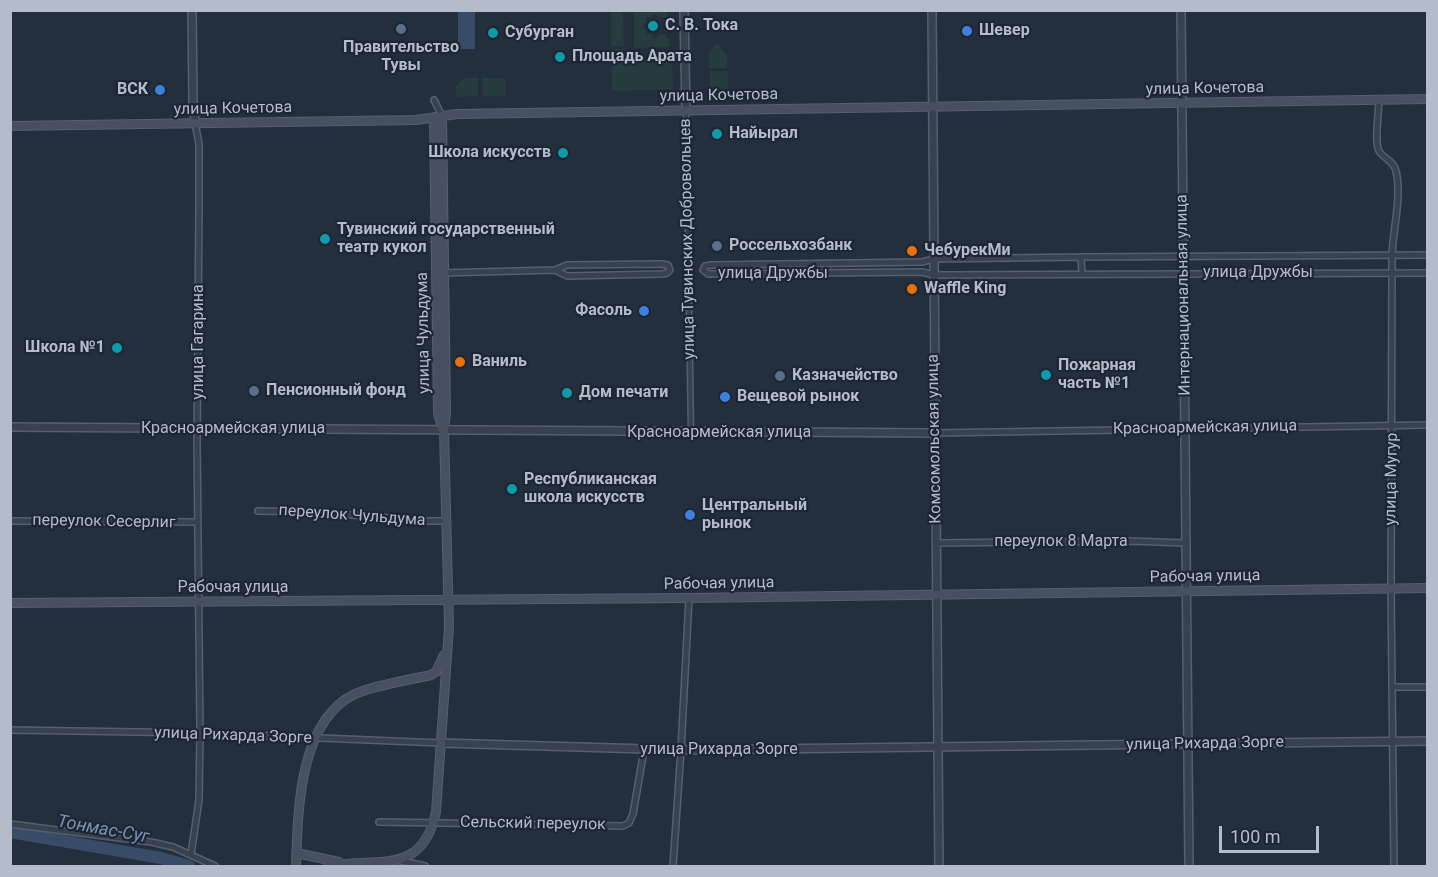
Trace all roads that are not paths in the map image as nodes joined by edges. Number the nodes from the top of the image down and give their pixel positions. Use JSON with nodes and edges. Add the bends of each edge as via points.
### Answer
{"nodes":[{"id":1,"x":192,"y":10,"type":"edge"},
{"id":2,"x":684,"y":10,"type":"edge"},
{"id":3,"x":932,"y":10,"type":"edge"},
{"id":4,"x":1181,"y":10,"type":"edge"},
{"id":5,"x":1428,"y":99,"type":"edge"},
{"id":6,"x":1379,"y":100,"type":"junction"},
{"id":7,"x":1182,"y":102,"type":"junction"},
{"id":8,"x":933,"y":106,"type":"junction"},
{"id":9,"x":686,"y":110,"type":"junction"},
{"id":10,"x":438,"y":117,"type":"junction"},
{"id":11,"x":195,"y":123,"type":"junction"},
{"id":12,"x":10,"y":126,"type":"edge"},
{"id":13,"x":1392,"y":255,"type":"junction"},
{"id":14,"x":1428,"y":255,"type":"edge"},
{"id":15,"x":1183,"y":256,"type":"junction"},
{"id":16,"x":1081,"y":257,"type":"junction"},
{"id":17,"x":934,"y":259,"type":"junction"},
{"id":18,"x":770,"y":265,"type":"junction"},
{"id":19,"x":555,"y":270,"type":"junction"},
{"id":20,"x":441,"y":273,"type":"junction"},
{"id":21,"x":1082,"y":273,"type":"junction"},
{"id":22,"x":1183,"y":273,"type":"junction"},
{"id":23,"x":1428,"y":273,"type":"edge"},
{"id":24,"x":771,"y":274,"type":"junction"},
{"id":25,"x":1392,"y":274,"type":"junction"},
{"id":26,"x":934,"y":275,"type":"junction"},
{"id":27,"x":1428,"y":425,"type":"edge"},
{"id":28,"x":1393,"y":426,"type":"junction"},
{"id":29,"x":10,"y":428,"type":"edge"},
{"id":30,"x":1185,"y":428,"type":"junction"},
{"id":31,"x":198,"y":429,"type":"junction"},
{"id":32,"x":444,"y":431,"type":"junction"},
{"id":33,"x":691,"y":432,"type":"junction"},
{"id":34,"x":935,"y":433,"type":"junction"},
{"id":35,"x":258,"y":511,"type":"dead end"},
{"id":36,"x":10,"y":521,"type":"edge"},
{"id":37,"x":446,"y":521,"type":"junction"},
{"id":38,"x":198,"y":522,"type":"junction"},
{"id":39,"x":936,"y":543,"type":"junction"},
{"id":40,"x":1186,"y":543,"type":"junction"},
{"id":41,"x":1390,"y":588,"type":"junction"},
{"id":42,"x":1428,"y":588,"type":"edge"},
{"id":43,"x":1187,"y":591,"type":"junction"},
{"id":44,"x":937,"y":594,"type":"junction"},
{"id":45,"x":689,"y":598,"type":"junction"},
{"id":46,"x":449,"y":600,"type":"junction"},
{"id":47,"x":199,"y":601,"type":"junction"},
{"id":48,"x":10,"y":603,"type":"edge"},
{"id":49,"x":448,"y":645,"type":"junction"},
{"id":50,"x":431,"y":675,"type":"junction"},
{"id":51,"x":444,"y":685,"type":"junction"},
{"id":52,"x":1392,"y":687,"type":"junction"},
{"id":53,"x":1428,"y":687,"type":"edge"},
{"id":54,"x":10,"y":730,"type":"edge"},
{"id":55,"x":200,"y":733,"type":"junction"},
{"id":56,"x":314,"y":739,"type":"junction"},
{"id":57,"x":1391,"y":741,"type":"junction"},
{"id":58,"x":1428,"y":741,"type":"edge"},
{"id":59,"x":441,"y":743,"type":"junction"},
{"id":60,"x":1188,"y":744,"type":"junction"},
{"id":61,"x":938,"y":747,"type":"junction"},
{"id":62,"x":644,"y":750,"type":"junction"},
{"id":63,"x":681,"y":750,"type":"junction"},
{"id":64,"x":379,"y":822,"type":"dead end"},
{"id":65,"x":434,"y":823,"type":"junction"},
{"id":66,"x":10,"y":824,"type":"edge"},
{"id":67,"x":297,"y":853,"type":"junction"},
{"id":68,"x":191,"y":854,"type":"junction"},
{"id":69,"x":401,"y":861,"type":"junction"},
{"id":70,"x":352,"y":864,"type":"junction"},
{"id":71,"x":379,"y":865,"type":"edge"},
{"id":72,"x":215,"y":867,"type":"edge"},
{"id":73,"x":296,"y":867,"type":"edge"},
{"id":74,"x":328,"y":867,"type":"edge"},
{"id":75,"x":425,"y":867,"type":"edge"},
{"id":76,"x":673,"y":867,"type":"edge"},
{"id":77,"x":939,"y":867,"type":"edge"},
{"id":78,"x":1189,"y":867,"type":"edge"},
{"id":79,"x":1394,"y":867,"type":"edge"}],
"edges":[{"from":1,"to":11,"type":"street","name":"улица Гагарина"},
{"from":2,"to":9,"type":"street","name":"улица Тувинских Добровольцев"},
{"from":3,"to":8,"type":"street","name":"Комсомольская улица"},
{"from":4,"to":7,"type":"street","name":"Интернациональная улица"},
{"from":5,"to":6,"type":"main road","name":"улица Кочетова"},
{"from":6,"to":7,"type":"main road","name":"улица Кочетова"},
{"from":6,"to":13,"type":"street","name":"улица Мугур","via":[[1376,145],[1396,171]]},
{"from":7,"to":8,"type":"main road","name":"улица Кочетова"},
{"from":7,"to":15,"type":"street","name":"Интернациональная улица"},
{"from":8,"to":9,"type":"main road","name":"улица Кочетова"},
{"from":8,"to":17,"type":"street","name":"Комсомольская улица"},
{"from":9,"to":10,"type":"main road","name":"улица Кочетова"},
{"from":9,"to":33,"type":"street","name":"улица Тувинских Добровольцев"},
{"from":10,"to":11,"type":"main road","name":"улица Кочетова"},
{"from":10,"to":20,"type":"main road","name":"улица Чульдума"},
{"from":11,"to":12,"type":"main road","name":"улица Кочетова"},
{"from":11,"to":31,"type":"street","name":"улица Гагарина","via":[[200,208]]},
{"from":13,"to":14,"type":"street","name":"улица Дружбы"},
{"from":13,"to":15,"type":"street","name":"улица Дружбы"},
{"from":13,"to":25,"type":"street","name":"улица Мугур"},
{"from":15,"to":16,"type":"street","name":"улица Дружбы"},
{"from":15,"to":22,"type":"street","name":"Интернациональная улица"},
{"from":16,"to":17,"type":"street","name":"улица Дружбы"},
{"from":16,"to":21,"type":"street"},
{"from":17,"to":18,"type":"street","name":"улица Дружбы"},
{"from":17,"to":26,"type":"street","name":"Комсомольская улица"},
{"from":18,"to":24,"type":"street"},
{"from":18,"to":24,"type":"street","name":"улица Дружбы","via":[[708,265],[703,270],[708,274]]},
{"from":19,"to":19,"type":"street","via":[[567,276],[663,274],[670,270],[662,264],[567,265]]},
{"from":19,"to":20,"type":"street"},
{"from":20,"to":32,"type":"main road","name":"улица Чульдума"},
{"from":21,"to":22,"type":"street","name":"улица Дружбы"},
{"from":21,"to":26,"type":"street","name":"улица Дружбы"},
{"from":22,"to":25,"type":"street","name":"улица Дружбы"},
{"from":22,"to":30,"type":"street","name":"Интернациональная улица"},
{"from":23,"to":25,"type":"street","name":"улица Дружбы"},
{"from":24,"to":26,"type":"street","name":"улица Дружбы"},
{"from":25,"to":28,"type":"street","name":"улица Мугур"},
{"from":26,"to":34,"type":"street","name":"Комсомольская улица"},
{"from":27,"to":28,"type":"street","name":"Красноармейская улица"},
{"from":28,"to":30,"type":"street","name":"Красноармейская улица"},
{"from":28,"to":41,"type":"street","name":"улица Мугур"},
{"from":29,"to":31,"type":"street","name":"Красноармейская улица"},
{"from":30,"to":34,"type":"street","name":"Красноармейская улица"},
{"from":30,"to":40,"type":"street","name":"Интернациональная улица"},
{"from":31,"to":32,"type":"street","name":"Красноармейская улица"},
{"from":31,"to":38,"type":"street","name":"улица Гагарина"},
{"from":32,"to":33,"type":"street","name":"Красноармейская улица"},
{"from":32,"to":37,"type":"main road","name":"улица Чульдума"},
{"from":33,"to":34,"type":"street","name":"Красноармейская улица"},
{"from":34,"to":39,"type":"street","name":"Комсомольская улица"},
{"from":35,"to":37,"type":"street","name":"переулок Чульдума"},
{"from":36,"to":38,"type":"street","name":"переулок Сесерлиг"},
{"from":37,"to":46,"type":"main road","name":"улица Чульдума"},
{"from":38,"to":47,"type":"street","name":"улица Гагарина"},
{"from":39,"to":40,"type":"street","name":"переулок 8 Марта"},
{"from":39,"to":44,"type":"street","name":"Комсомольская улица"},
{"from":40,"to":43,"type":"street","name":"Интернациональная улица"},
{"from":41,"to":42,"type":"main road","name":"Рабочая улица"},
{"from":41,"to":43,"type":"main road","name":"Рабочая улица"},
{"from":41,"to":52,"type":"street","name":"улица Мугур"},
{"from":43,"to":44,"type":"main road","name":"Рабочая улица"},
{"from":43,"to":60,"type":"street","name":"Интернациональная улица"},
{"from":44,"to":45,"type":"main road","name":"Рабочая улица"},
{"from":44,"to":61,"type":"street","name":"Комсомольская улица"},
{"from":45,"to":46,"type":"main road","name":"Рабочая улица"},
{"from":45,"to":63,"type":"street"},
{"from":46,"to":47,"type":"main road","name":"Рабочая улица"},
{"from":46,"to":49,"type":"main road","name":"улица Чульдума"},
{"from":47,"to":48,"type":"main road","name":"Рабочая улица"},
{"from":47,"to":55,"type":"street","name":"улица Гагарина"},
{"from":49,"to":50,"type":"main road","name":"улица Чульдума","via":[[441,664]]},
{"from":49,"to":51,"type":"main road","name":"улица Чульдума"},
{"from":50,"to":51,"type":"main road"},
{"from":50,"to":56,"type":"main road","via":[[355,694],[328,718]]},
{"from":51,"to":59,"type":"main road","name":"улица Чульдума"},
{"from":52,"to":53,"type":"street"},
{"from":52,"to":57,"type":"street","name":"улица Мугур"},
{"from":54,"to":55,"type":"street","name":"улица Рихарда Зорге"},
{"from":55,"to":56,"type":"street","name":"улица Рихарда Зорге"},
{"from":55,"to":68,"type":"street","name":"улица Гагарина","via":[[199,800]]},
{"from":56,"to":59,"type":"street","name":"улица Рихарда Зорге"},
{"from":56,"to":67,"type":"main road","via":[[304,771]]},
{"from":57,"to":58,"type":"street","name":"улица Рихарда Зорге"},
{"from":57,"to":60,"type":"street","name":"улица Рихарда Зорге"},
{"from":57,"to":79,"type":"street","name":"улица Мугур"},
{"from":59,"to":62,"type":"street","name":"улица Рихарда Зорге"},
{"from":59,"to":65,"type":"main road","name":"улица Чульдума"},
{"from":60,"to":61,"type":"street","name":"улица Рихарда Зорге"},
{"from":60,"to":78,"type":"street","name":"Интернациональная улица"},
{"from":61,"to":63,"type":"street","name":"улица Рихарда Зорге"},
{"from":61,"to":77,"type":"street","name":"Комсомольская улица"},
{"from":62,"to":63,"type":"street","name":"улица Рихарда Зорге"},
{"from":62,"to":65,"type":"street","name":"Сельский переулок","via":[[633,814],[623,826]]},
{"from":63,"to":76,"type":"street"},
{"from":64,"to":65,"type":"street"},
{"from":65,"to":69,"type":"main road","name":"улица Чульдума","via":[[417,852]]},
{"from":66,"to":68,"type":"street","via":[[151,842]]},
{"from":67,"to":70,"type":"main road"},
{"from":67,"to":73,"type":"main road"},
{"from":68,"to":72,"type":"street"},
{"from":69,"to":71,"type":"main road"},
{"from":69,"to":75,"type":"street"},
{"from":70,"to":71,"type":"main road"},
{"from":70,"to":74,"type":"main road"}]}
